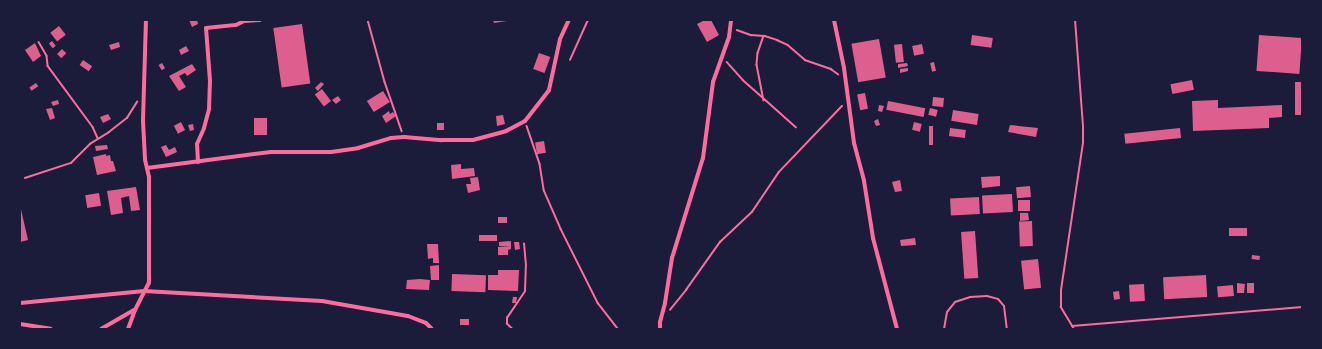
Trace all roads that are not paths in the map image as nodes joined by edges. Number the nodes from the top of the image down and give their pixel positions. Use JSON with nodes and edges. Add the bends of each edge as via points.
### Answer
{"nodes":[{"id":1,"x":146,"y":20,"type":"edge"},
{"id":2,"x":260,"y":20,"type":"edge"},
{"id":3,"x":569,"y":20,"type":"edge"},
{"id":4,"x":731,"y":20,"type":"edge"},
{"id":5,"x":834,"y":20,"type":"edge"},
{"id":6,"x":1075,"y":20,"type":"edge"},
{"id":7,"x":198,"y":162,"type":"junction"},
{"id":8,"x":147,"y":168,"type":"junction"},
{"id":9,"x":144,"y":291,"type":"junction"},
{"id":10,"x":20,"y":303,"type":"edge"},
{"id":11,"x":1302,"y":307,"type":"edge"},
{"id":12,"x":135,"y":310,"type":"junction"},
{"id":13,"x":20,"y":324,"type":"edge"},
{"id":14,"x":1072,"y":326,"type":"junction"},
{"id":15,"x":51,"y":329,"type":"edge"},
{"id":16,"x":100,"y":329,"type":"edge"},
{"id":17,"x":128,"y":329,"type":"edge"},
{"id":18,"x":432,"y":329,"type":"edge"},
{"id":19,"x":660,"y":329,"type":"edge"},
{"id":20,"x":897,"y":329,"type":"edge"},
{"id":21,"x":944,"y":329,"type":"edge"},
{"id":22,"x":1006,"y":329,"type":"edge"},
{"id":23,"x":1074,"y":329,"type":"edge"}],
"edges":[{"from":1,"to":8,"type":"street","via":[[143,120]]},
{"from":2,"to":7,"type":"street","via":[[206,28],[210,81],[209,109],[197,144]]},
{"from":3,"to":7,"type":"street","via":[[560,39],[549,90],[525,121],[506,131],[473,140],[391,138],[358,148],[331,152],[271,152]]},
{"from":4,"to":19,"type":"street","via":[[713,82],[703,158],[675,245],[660,317]]},
{"from":5,"to":20,"type":"street","via":[[873,238]]},
{"from":6,"to":14,"type":"lane","via":[[1083,142],[1061,290],[1061,307]]},
{"from":7,"to":8,"type":"street"},
{"from":8,"to":9,"type":"street","via":[[149,283]]},
{"from":9,"to":10,"type":"street"},
{"from":9,"to":12,"type":"street"},
{"from":9,"to":18,"type":"street","via":[[322,301],[408,316],[426,323]]},
{"from":11,"to":14,"type":"lane"},
{"from":12,"to":16,"type":"street"},
{"from":12,"to":17,"type":"street"},
{"from":13,"to":15,"type":"street"},
{"from":14,"to":23,"type":"lane"},
{"from":21,"to":22,"type":"lane","via":[[947,312],[955,302],[970,297],[987,296],[998,299],[1004,306]]}]}
